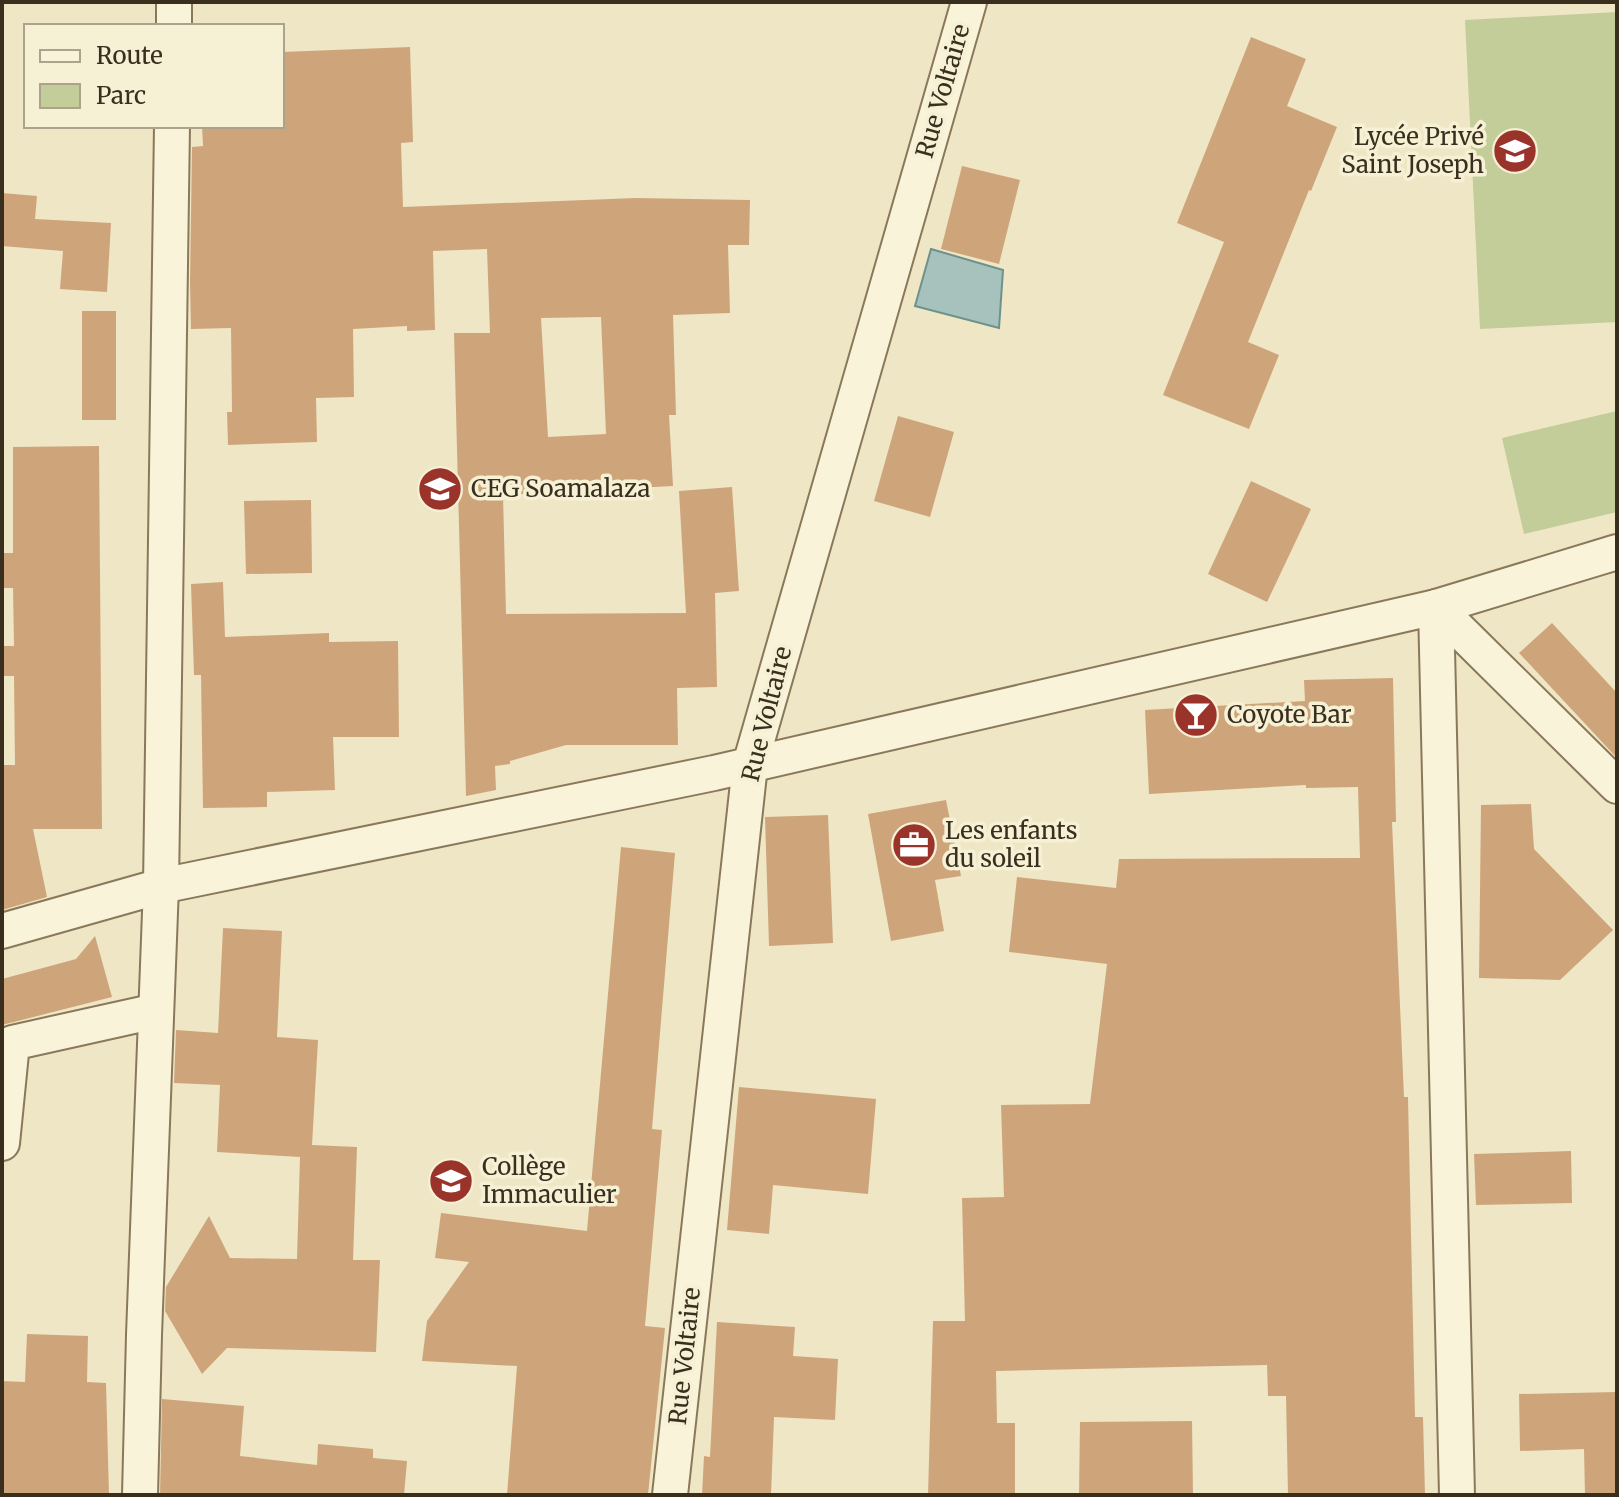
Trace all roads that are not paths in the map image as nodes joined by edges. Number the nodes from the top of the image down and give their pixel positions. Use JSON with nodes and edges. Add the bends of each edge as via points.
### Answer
{"nodes":[{"id":1,"x":174,"y":2,"type":"edge"},
{"id":2,"x":969,"y":2,"type":"edge"},
{"id":3,"x":174,"y":24,"type":"edge"},
{"id":4,"x":172,"y":128,"type":"edge"},
{"id":5,"x":1617,"y":552,"type":"edge"},
{"id":6,"x":1436,"y":607,"type":"junction"},
{"id":7,"x":750,"y":765,"type":"junction"},
{"id":8,"x":1617,"y":786,"type":"edge"},
{"id":9,"x":161,"y":886,"type":"junction"},
{"id":10,"x":2,"y":931,"type":"edge"},
{"id":11,"x":156,"y":1011,"type":"junction"},
{"id":12,"x":2,"y":1143,"type":"edge"},
{"id":13,"x":140,"y":1495,"type":"edge"},
{"id":14,"x":670,"y":1495,"type":"edge"},
{"id":15,"x":1457,"y":1495,"type":"edge"}],
"edges":[{"from":1,"to":3,"type":"street"},
{"from":2,"to":7,"type":"street","name":"Rue Voltaire"},
{"from":4,"to":9,"type":"street"},
{"from":5,"to":6,"type":"street"},
{"from":6,"to":7,"type":"street"},
{"from":6,"to":8,"type":"street"},
{"from":6,"to":15,"type":"street"},
{"from":7,"to":9,"type":"street"},
{"from":7,"to":14,"type":"street","name":"Rue Voltaire"},
{"from":9,"to":10,"type":"street"},
{"from":9,"to":11,"type":"street"},
{"from":11,"to":12,"type":"street","via":[[12,1043]]},
{"from":11,"to":13,"type":"street"}]}
